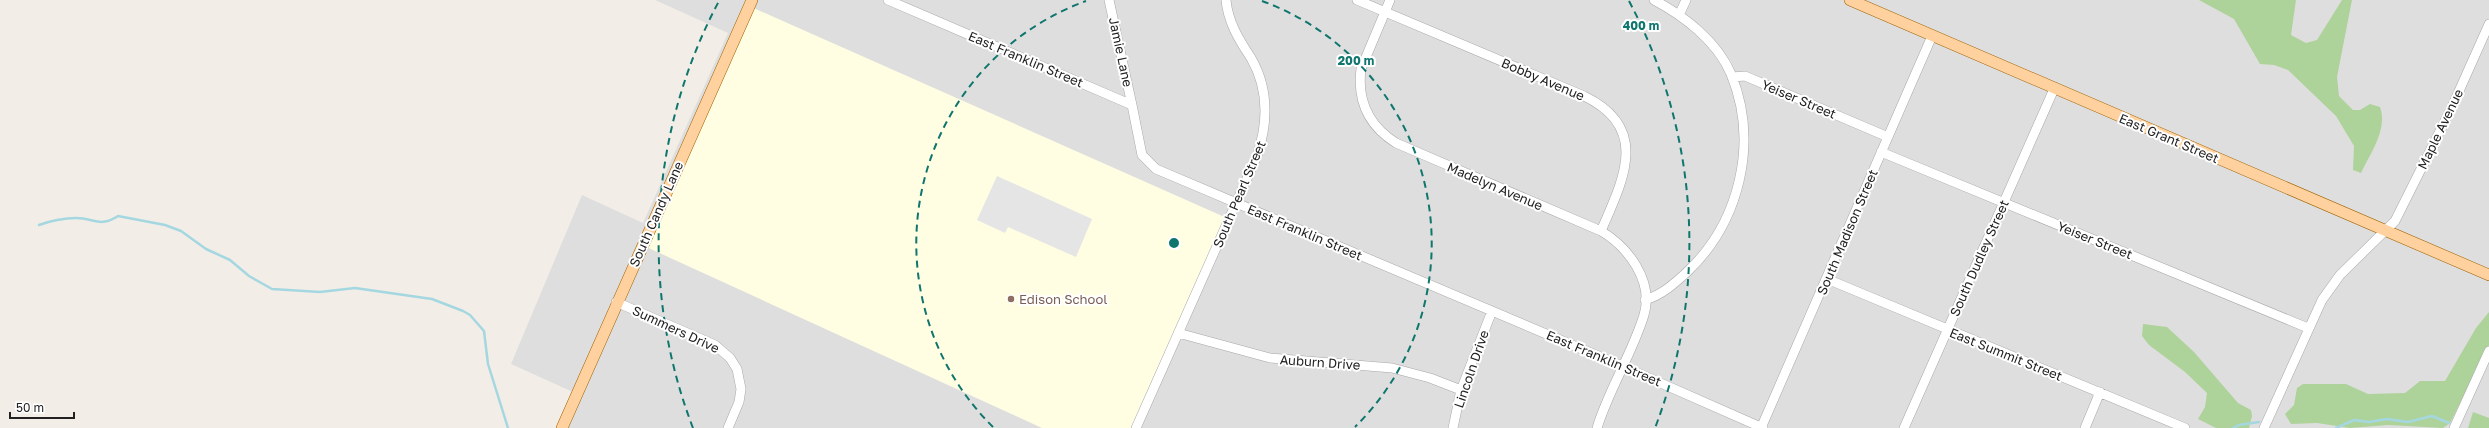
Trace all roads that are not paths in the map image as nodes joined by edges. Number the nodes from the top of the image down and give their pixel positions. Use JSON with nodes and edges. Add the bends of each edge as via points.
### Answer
{"nodes":[{"id":1,"x":752,"y":0,"type":"edge"},
{"id":2,"x":888,"y":0,"type":"edge"},
{"id":3,"x":1109,"y":0,"type":"edge"},
{"id":4,"x":1226,"y":0,"type":"edge"},
{"id":5,"x":1357,"y":0,"type":"edge"},
{"id":6,"x":1390,"y":0,"type":"edge"},
{"id":7,"x":1654,"y":0,"type":"edge"},
{"id":8,"x":1686,"y":0,"type":"edge"},
{"id":9,"x":1850,"y":0,"type":"edge"},
{"id":10,"x":1385,"y":12,"type":"junction"},
{"id":11,"x":1680,"y":14,"type":"junction"},
{"id":12,"x":2489,"y":24,"type":"edge"},
{"id":13,"x":1932,"y":36,"type":"junction"},
{"id":14,"x":1732,"y":77,"type":"junction"},
{"id":15,"x":2054,"y":89,"type":"junction"},
{"id":16,"x":1132,"y":105,"type":"junction"},
{"id":17,"x":1888,"y":137,"type":"junction"},
{"id":18,"x":1881,"y":152,"type":"junction"},
{"id":19,"x":1236,"y":203,"type":"junction"},
{"id":20,"x":2003,"y":203,"type":"junction"},
{"id":21,"x":2385,"y":230,"type":"junction"},
{"id":22,"x":1601,"y":231,"type":"junction"},
{"id":23,"x":2489,"y":275,"type":"edge"},
{"id":24,"x":1827,"y":279,"type":"junction"},
{"id":25,"x":1645,"y":300,"type":"junction"},
{"id":26,"x":616,"y":302,"type":"junction"},
{"id":27,"x":1492,"y":311,"type":"junction"},
{"id":28,"x":2308,"y":328,"type":"junction"},
{"id":29,"x":1948,"y":330,"type":"junction"},
{"id":30,"x":1178,"y":333,"type":"junction"},
{"id":31,"x":2489,"y":351,"type":"edge"},
{"id":32,"x":1622,"y":366,"type":"junction"},
{"id":33,"x":1461,"y":390,"type":"junction"},
{"id":34,"x":2100,"y":392,"type":"junction"},
{"id":35,"x":562,"y":428,"type":"edge"},
{"id":36,"x":728,"y":428,"type":"edge"},
{"id":37,"x":1136,"y":428,"type":"edge"},
{"id":38,"x":1453,"y":428,"type":"edge"},
{"id":39,"x":1597,"y":428,"type":"edge"},
{"id":40,"x":1762,"y":428,"type":"edge"},
{"id":41,"x":1904,"y":428,"type":"edge"},
{"id":42,"x":2085,"y":428,"type":"edge"},
{"id":43,"x":2185,"y":428,"type":"edge"},
{"id":44,"x":2264,"y":428,"type":"edge"},
{"id":45,"x":2454,"y":428,"type":"edge"}],
"edges":[{"from":1,"to":26,"type":"main road","name":"South Candy Lane"},
{"from":2,"to":16,"type":"street","name":"East Franklin Street"},
{"from":3,"to":16,"type":"street","name":"Jamie Lane"},
{"from":4,"to":19,"type":"street","name":"South Pearl Street","via":[[1229,18],[1256,69],[1266,108],[1261,144]]},
{"from":5,"to":10,"type":"street","name":"Bobby Avenue"},
{"from":6,"to":10,"type":"street","name":"Madelyn Avenue"},
{"from":7,"to":11,"type":"street"},
{"from":8,"to":11,"type":"street"},
{"from":9,"to":13,"type":"main road","name":"East Grant Street"},
{"from":10,"to":22,"type":"street","name":"Madelyn Avenue","via":[[1361,69],[1360,80],[1362,102],[1378,130],[1396,143]]},
{"from":10,"to":22,"type":"street","name":"Bobby Avenue","via":[[1584,96],[1611,116],[1618,125],[1626,146],[1626,169]]},
{"from":11,"to":14,"type":"street","via":[[1710,44]]},
{"from":12,"to":21,"type":"street","name":"Maple Avenue","via":[[2448,116],[2395,221]]},
{"from":13,"to":15,"type":"main road","name":"East Grant Street"},
{"from":13,"to":17,"type":"street","name":"South Madison Street"},
{"from":14,"to":17,"type":"street","name":"Yeiser Street","via":[[1745,76]]},
{"from":14,"to":25,"type":"street","via":[[1740,106],[1743,157],[1740,181],[1732,208],[1717,237],[1695,264],[1661,293]]},
{"from":15,"to":20,"type":"street","name":"South Dudley Street"},
{"from":15,"to":21,"type":"main road","name":"East Grant Street"},
{"from":16,"to":19,"type":"street","name":"East Franklin Street","via":[[1141,150],[1148,163],[1156,169]]},
{"from":17,"to":18,"type":"street","name":"South Madison Street"},
{"from":18,"to":20,"type":"street","name":"Yeiser Street"},
{"from":18,"to":24,"type":"street","name":"South Madison Street"},
{"from":19,"to":27,"type":"street","name":"East Franklin Street"},
{"from":19,"to":30,"type":"street","name":"South Pearl Street"},
{"from":20,"to":28,"type":"street","name":"Yeiser Street"},
{"from":20,"to":29,"type":"street","name":"South Dudley Street"},
{"from":21,"to":23,"type":"main road","name":"East Grant Street"},
{"from":21,"to":28,"type":"street","name":"Maple Avenue","via":[[2340,275],[2322,300]]},
{"from":22,"to":25,"type":"street","name":"Madelyn Avenue","via":[[1621,246],[1633,260],[1641,277]]},
{"from":24,"to":29,"type":"street","name":"East Summit Street"},
{"from":24,"to":40,"type":"street","name":"South Madison Street"},
{"from":25,"to":32,"type":"street","name":"Madelyn Avenue","via":[[1644,314]]},
{"from":26,"to":35,"type":"main road","name":"South Candy Lane"},
{"from":26,"to":36,"type":"street","name":"Summers Drive","via":[[715,345],[726,353],[737,369],[741,389],[739,402]]},
{"from":27,"to":32,"type":"street","name":"East Franklin Street"},
{"from":27,"to":33,"type":"street","name":"Lincoln Drive"},
{"from":28,"to":44,"type":"street","name":"Maple Avenue"},
{"from":29,"to":34,"type":"street","name":"East Summit Street"},
{"from":29,"to":41,"type":"street","name":"South Dudley Street"},
{"from":30,"to":33,"type":"street","name":"Auburn Drive","via":[[1270,358],[1392,368],[1430,378]]},
{"from":30,"to":37,"type":"street","name":"South Pearl Street"},
{"from":31,"to":45,"type":"street"},
{"from":32,"to":39,"type":"street","name":"Madelyn Avenue"},
{"from":32,"to":40,"type":"street","name":"East Franklin Street"},
{"from":33,"to":38,"type":"street","name":"Lincoln Drive"},
{"from":34,"to":42,"type":"street"},
{"from":34,"to":43,"type":"street","name":"East Summit Street"}]}
